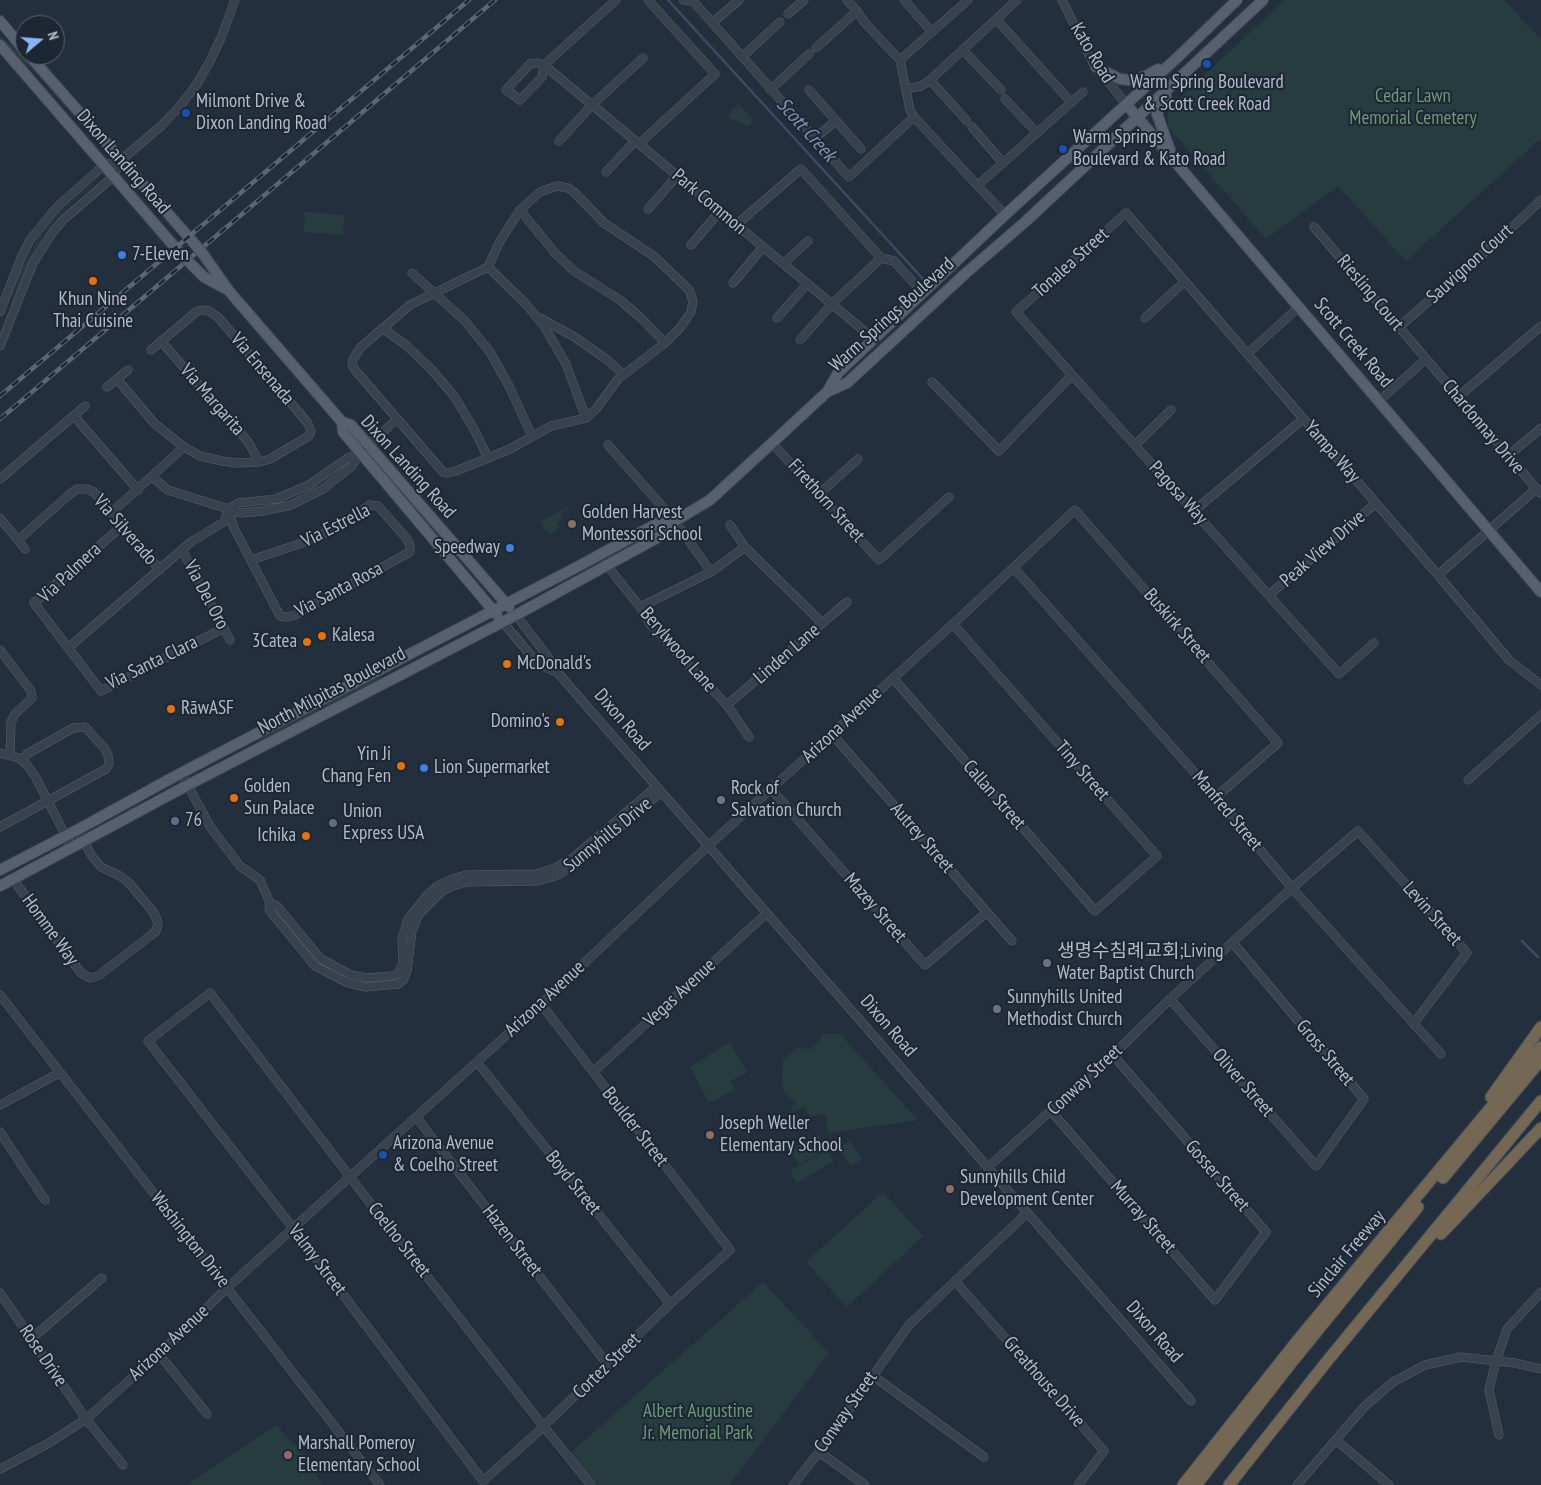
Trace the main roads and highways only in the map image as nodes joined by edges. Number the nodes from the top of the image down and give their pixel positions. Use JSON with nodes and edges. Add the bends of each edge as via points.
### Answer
{"nodes":[{"id":1,"x":1236,"y":0,"type":"edge"},
{"id":2,"x":1263,"y":0,"type":"edge"},
{"id":3,"x":0,"y":22,"type":"edge"},
{"id":4,"x":15,"y":39,"type":"edge"},
{"id":5,"x":0,"y":45,"type":"edge"},
{"id":6,"x":1178,"y":57,"type":"junction"},
{"id":7,"x":38,"y":65,"type":"edge"},
{"id":8,"x":1096,"y":67,"type":"road end"},
{"id":9,"x":1175,"y":82,"type":"junction"},
{"id":10,"x":1126,"y":104,"type":"junction"},
{"id":11,"x":1138,"y":117,"type":"junction"},
{"id":12,"x":1174,"y":160,"type":"junction"},
{"id":13,"x":1005,"y":215,"type":"junction"},
{"id":14,"x":969,"y":270,"type":"junction"},
{"id":15,"x":954,"y":284,"type":"junction"},
{"id":16,"x":229,"y":291,"type":"junction"},
{"id":17,"x":874,"y":339,"type":"junction"},
{"id":18,"x":840,"y":386,"type":"junction"},
{"id":19,"x":827,"y":392,"type":"junction"},
{"id":20,"x":342,"y":422,"type":"junction"},
{"id":21,"x":675,"y":521,"type":"junction"},
{"id":22,"x":1541,"y":592,"type":"edge"},
{"id":23,"x":506,"y":604,"type":"junction"},
{"id":24,"x":493,"y":610,"type":"junction"},
{"id":25,"x":516,"y":615,"type":"junction"},
{"id":26,"x":502,"y":621,"type":"junction"},
{"id":27,"x":0,"y":870,"type":"edge"},
{"id":28,"x":0,"y":886,"type":"edge"},
{"id":29,"x":1541,"y":1027,"type":"edge"},
{"id":30,"x":1541,"y":1047,"type":"edge"},
{"id":31,"x":1541,"y":1060,"type":"edge"},
{"id":32,"x":1541,"y":1101,"type":"edge"},
{"id":33,"x":1541,"y":1128,"type":"edge"},
{"id":34,"x":1425,"y":1187,"type":"junction"},
{"id":35,"x":1416,"y":1254,"type":"junction"},
{"id":36,"x":1183,"y":1485,"type":"edge"},
{"id":37,"x":1196,"y":1485,"type":"edge"},
{"id":38,"x":1230,"y":1485,"type":"edge"}],
"edges":[{"from":1,"to":6,"type":"main road","name":"Warm Springs Boulevard"},
{"from":2,"to":9,"type":"main road","name":"Warm Springs Boulevard"},
{"from":3,"to":4,"type":"main road"},
{"from":5,"to":16,"type":"main road","name":"Dixon Landing Road","bridge":true,"via":[[180,253],[204,277]]},
{"from":6,"to":8,"type":"main road","via":[[1144,78],[1129,80]]},
{"from":6,"to":10,"type":"main road","name":"Warm Springs Boulevard"},
{"from":7,"to":16,"type":"main road","name":"Dixon Landing Road","bridge":true,"via":[[193,242]]},
{"from":9,"to":11,"type":"main road","name":"Warm Springs Boulevard"},
{"from":9,"to":12,"type":"main road","via":[[1157,114]]},
{"from":10,"to":11,"type":"main road","name":"Scott Creek Road"},
{"from":10,"to":13,"type":"main road","name":"Warm Springs Boulevard"},
{"from":11,"to":12,"type":"main road","name":"Scott Creek Road"},
{"from":11,"to":14,"type":"main road","name":"Warm Springs Boulevard"},
{"from":12,"to":22,"type":"main road","name":"Scott Creek Road"},
{"from":13,"to":14,"type":"main road","via":[[1010,225],[975,258]]},
{"from":13,"to":17,"type":"main road","name":"Warm Springs Boulevard"},
{"from":14,"to":15,"type":"main road","name":"Warm Springs Boulevard"},
{"from":15,"to":17,"type":"main road","via":[[941,288],[896,330]]},
{"from":15,"to":18,"type":"main road","name":"Warm Springs Boulevard"},
{"from":16,"to":20,"type":"main road","name":"Dixon Landing Road"},
{"from":17,"to":18,"type":"main road","via":[[874,349],[842,380]]},
{"from":17,"to":19,"type":"main road","name":"Warm Springs Boulevard","via":[[838,373]]},
{"from":18,"to":19,"type":"main road","name":"Warm Springs Boulevard"},
{"from":19,"to":21,"type":"main road","name":"North Milpitas Boulevard","via":[[710,500]]},
{"from":20,"to":23,"type":"main road","name":"Dixon Landing Road","via":[[351,425]]},
{"from":20,"to":24,"type":"main road","name":"Dixon Landing Road","via":[[343,432]]},
{"from":21,"to":23,"type":"main road","name":"North Milpitas Boulevard","via":[[658,522]]},
{"from":21,"to":25,"type":"main road","name":"North Milpitas Boulevard","via":[[664,534]]},
{"from":23,"to":24,"type":"main road","name":"North Milpitas Boulevard"},
{"from":23,"to":25,"type":"main road","name":"Dixon Road"},
{"from":24,"to":26,"type":"main road","name":"Dixon Landing Road"},
{"from":24,"to":27,"type":"main road","name":"North Milpitas Boulevard"},
{"from":25,"to":26,"type":"main road","name":"North Milpitas Boulevard"},
{"from":26,"to":28,"type":"main road","name":"North Milpitas Boulevard"},
{"from":29,"to":34,"type":"highway"},
{"from":30,"to":34,"type":"highway","name":"Sinclair Freeway"},
{"from":31,"to":37,"type":"highway","via":[[1292,1362]]},
{"from":32,"to":35,"type":"highway"},
{"from":33,"to":35,"type":"highway","via":[[1439,1236]]},
{"from":34,"to":36,"type":"highway","name":"Sinclair Freeway"},
{"from":35,"to":38,"type":"highway"}]}
